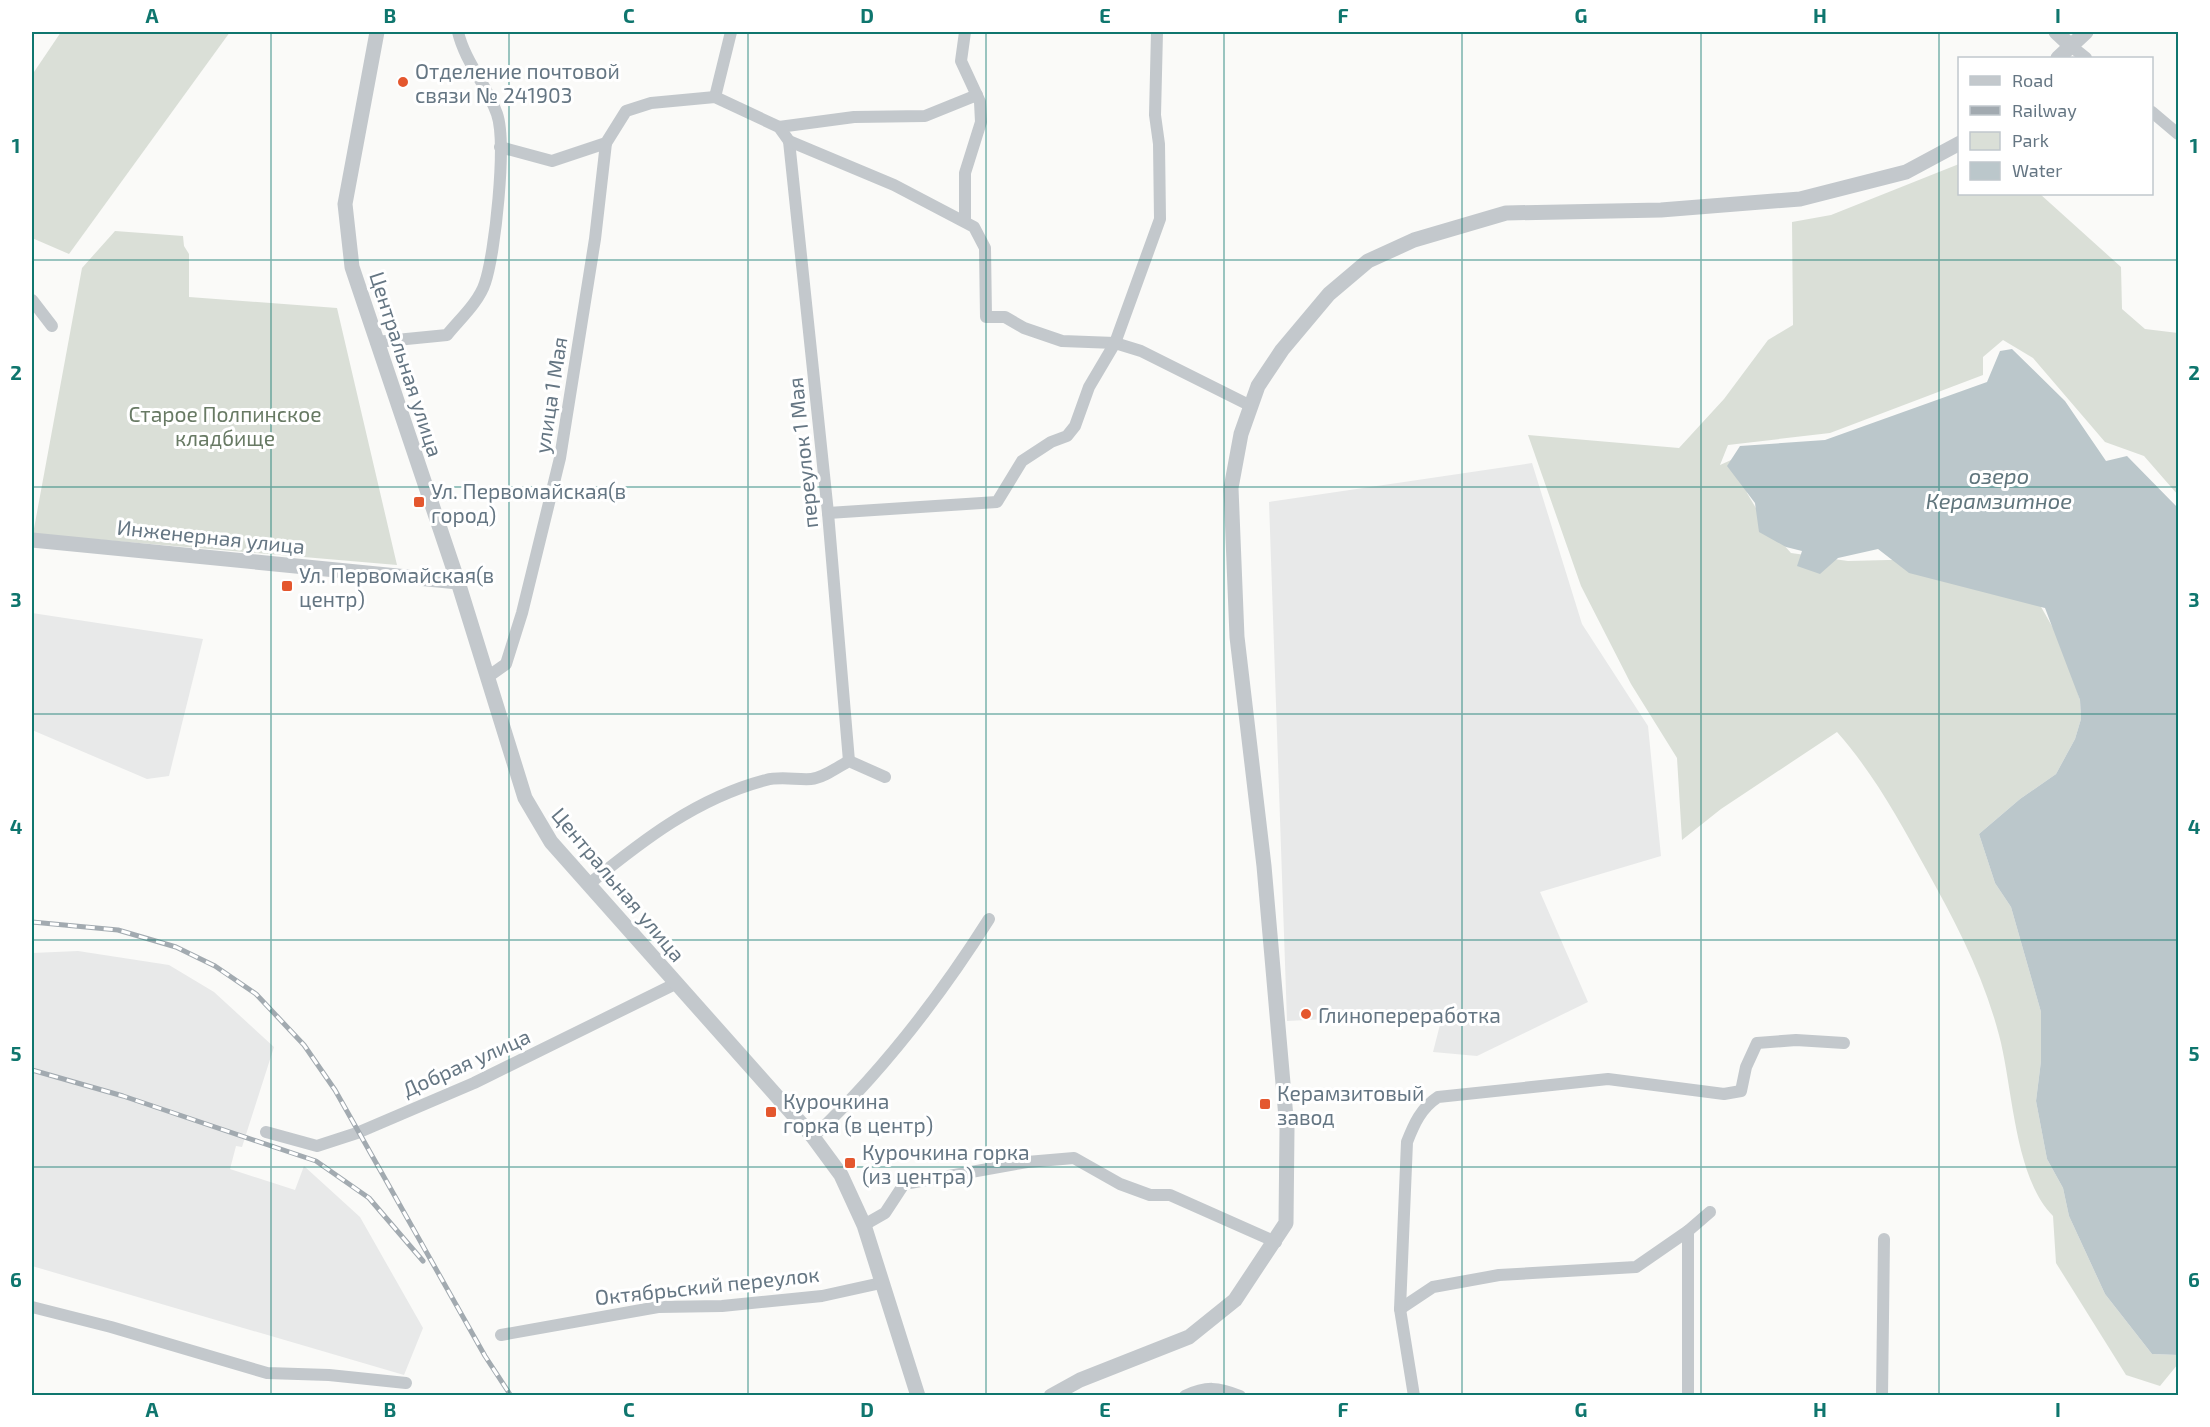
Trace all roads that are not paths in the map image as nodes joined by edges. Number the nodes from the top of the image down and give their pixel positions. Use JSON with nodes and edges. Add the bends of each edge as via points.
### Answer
{"nodes":[{"id":1,"x":377,"y":32,"type":"edge"},
{"id":2,"x":458,"y":32,"type":"edge"},
{"id":3,"x":732,"y":32,"type":"edge"},
{"id":4,"x":965,"y":32,"type":"edge"},
{"id":5,"x":1158,"y":32,"type":"edge"},
{"id":6,"x":2056,"y":32,"type":"edge"},
{"id":7,"x":2086,"y":32,"type":"edge"},
{"id":8,"x":2071,"y":46,"type":"junction"},
{"id":9,"x":2059,"y":57,"type":"edge"},
{"id":10,"x":2085,"y":57,"type":"edge"},
{"id":11,"x":977,"y":95,"type":"junction"},
{"id":12,"x":715,"y":97,"type":"junction"},
{"id":13,"x":2153,"y":114,"type":"edge"},
{"id":14,"x":779,"y":127,"type":"junction"},
{"id":15,"x":2178,"y":134,"type":"edge"},
{"id":16,"x":789,"y":141,"type":"junction"},
{"id":17,"x":606,"y":143,"type":"junction"},
{"id":18,"x":1958,"y":144,"type":"edge"},
{"id":19,"x":500,"y":147,"type":"junction"},
{"id":20,"x":965,"y":220,"type":"junction"},
{"id":21,"x":32,"y":300,"type":"edge"},
{"id":22,"x":52,"y":326,"type":"dead end"},
{"id":23,"x":376,"y":342,"type":"junction"},
{"id":24,"x":1115,"y":343,"type":"junction"},
{"id":25,"x":1251,"y":406,"type":"junction"},
{"id":26,"x":828,"y":513,"type":"junction"},
{"id":27,"x":32,"y":540,"type":"edge"},
{"id":28,"x":458,"y":582,"type":"junction"},
{"id":29,"x":489,"y":676,"type":"junction"},
{"id":30,"x":849,"y":762,"type":"junction"},
{"id":31,"x":885,"y":777,"type":"dead end"},
{"id":32,"x":589,"y":884,"type":"junction"},
{"id":33,"x":989,"y":919,"type":"dead end"},
{"id":34,"x":675,"y":984,"type":"junction"},
{"id":35,"x":1844,"y":1043,"type":"dead end"},
{"id":36,"x":266,"y":1132,"type":"dead end"},
{"id":37,"x":813,"y":1137,"type":"junction"},
{"id":38,"x":1710,"y":1212,"type":"dead end"},
{"id":39,"x":864,"y":1225,"type":"junction"},
{"id":40,"x":1688,"y":1231,"type":"junction"},
{"id":41,"x":1884,"y":1239,"type":"dead end"},
{"id":42,"x":1275,"y":1242,"type":"junction"},
{"id":43,"x":880,"y":1283,"type":"junction"},
{"id":44,"x":32,"y":1307,"type":"edge"},
{"id":45,"x":1400,"y":1310,"type":"junction"},
{"id":46,"x":501,"y":1335,"type":"dead end"},
{"id":47,"x":406,"y":1383,"type":"dead end"},
{"id":48,"x":918,"y":1395,"type":"edge"},
{"id":49,"x":1051,"y":1395,"type":"edge"},
{"id":50,"x":1185,"y":1395,"type":"edge"},
{"id":51,"x":1240,"y":1395,"type":"edge"},
{"id":52,"x":1414,"y":1395,"type":"edge"},
{"id":53,"x":1688,"y":1395,"type":"edge"},
{"id":54,"x":1882,"y":1395,"type":"edge"}],
"edges":[{"from":1,"to":23,"type":"street","name":"Центральная улица","via":[[345,204],[352,267]]},
{"from":2,"to":19,"type":"street","via":[[462,49],[497,114]]},
{"from":3,"to":12,"type":"street"},
{"from":4,"to":11,"type":"street","via":[[962,61]]},
{"from":5,"to":24,"type":"street","via":[[1155,115],[1160,219]]},
{"from":6,"to":8,"type":"street"},
{"from":7,"to":8,"type":"street"},
{"from":8,"to":9,"type":"street"},
{"from":8,"to":10,"type":"street"},
{"from":11,"to":14,"type":"street","via":[[925,116],[854,117]]},
{"from":11,"to":20,"type":"street","via":[[981,122],[965,173]]},
{"from":12,"to":14,"type":"street"},
{"from":12,"to":17,"type":"street","via":[[651,103],[626,111]]},
{"from":13,"to":15,"type":"street"},
{"from":14,"to":16,"type":"street"},
{"from":16,"to":20,"type":"street"},
{"from":16,"to":26,"type":"street","name":"переулок 1 Мая"},
{"from":17,"to":19,"type":"street","via":[[552,161]]},
{"from":17,"to":29,"type":"street","name":"улица 1 Мая","via":[[560,458],[506,664]]},
{"from":18,"to":25,"type":"street","via":[[1906,172],[1800,199],[1661,210],[1506,213],[1414,240],[1368,261],[1329,294],[1282,350],[1258,386]]},
{"from":19,"to":23,"type":"street","via":[[499,204],[485,284],[447,335]]},
{"from":20,"to":24,"type":"street","via":[[980,235],[987,263],[986,317],[1005,317],[1062,341]]},
{"from":21,"to":22,"type":"street"},
{"from":23,"to":28,"type":"street","name":"Центральная улица"},
{"from":24,"to":25,"type":"street","via":[[1141,351]]},
{"from":24,"to":26,"type":"street","via":[[1089,387],[1075,426],[1067,436],[1022,460],[997,502]]},
{"from":25,"to":42,"type":"street","via":[[1241,434],[1231,488],[1237,637],[1264,866],[1287,1130],[1286,1223]]},
{"from":26,"to":30,"type":"street","name":"переулок 1 Мая"},
{"from":27,"to":28,"type":"street","name":"Инженерная улица"},
{"from":28,"to":29,"type":"street","name":"Центральная улица"},
{"from":29,"to":32,"type":"street","name":"Центральная улица","via":[[528,806],[551,842]]},
{"from":30,"to":31,"type":"street"},
{"from":30,"to":32,"type":"street","via":[[814,779],[768,779],[684,813],[634,846]]},
{"from":32,"to":34,"type":"street","name":"Центральная улица"},
{"from":33,"to":37,"type":"street","via":[[959,967],[899,1046]]},
{"from":34,"to":36,"type":"street","name":"Добрая улица","via":[[474,1083],[357,1133],[317,1146]]},
{"from":34,"to":37,"type":"street","name":"Центральная улица"},
{"from":35,"to":45,"type":"street","via":[[1758,1043],[1746,1067],[1741,1091],[1724,1094],[1608,1079],[1438,1096],[1416,1120],[1407,1143]]},
{"from":37,"to":39,"type":"street","name":"Центральная улица","via":[[841,1175]]},
{"from":38,"to":40,"type":"street"},
{"from":39,"to":42,"type":"street","via":[[885,1213],[904,1184],[1027,1162],[1074,1158],[1120,1184],[1150,1195],[1170,1195]]},
{"from":39,"to":43,"type":"street","name":"Центральная улица"},
{"from":40,"to":45,"type":"street","via":[[1636,1267],[1488,1277],[1433,1287]]},
{"from":40,"to":53,"type":"street"},
{"from":41,"to":54,"type":"street"},
{"from":42,"to":49,"type":"street","via":[[1235,1300],[1189,1337]]},
{"from":43,"to":46,"type":"street","name":"Октябрьский переулок","via":[[822,1296],[722,1306],[658,1307]]},
{"from":43,"to":48,"type":"street","name":"Центральная улица"},
{"from":44,"to":47,"type":"street","via":[[267,1373]]},
{"from":45,"to":52,"type":"street"},
{"from":50,"to":51,"type":"street","via":[[1200,1388]]}]}
